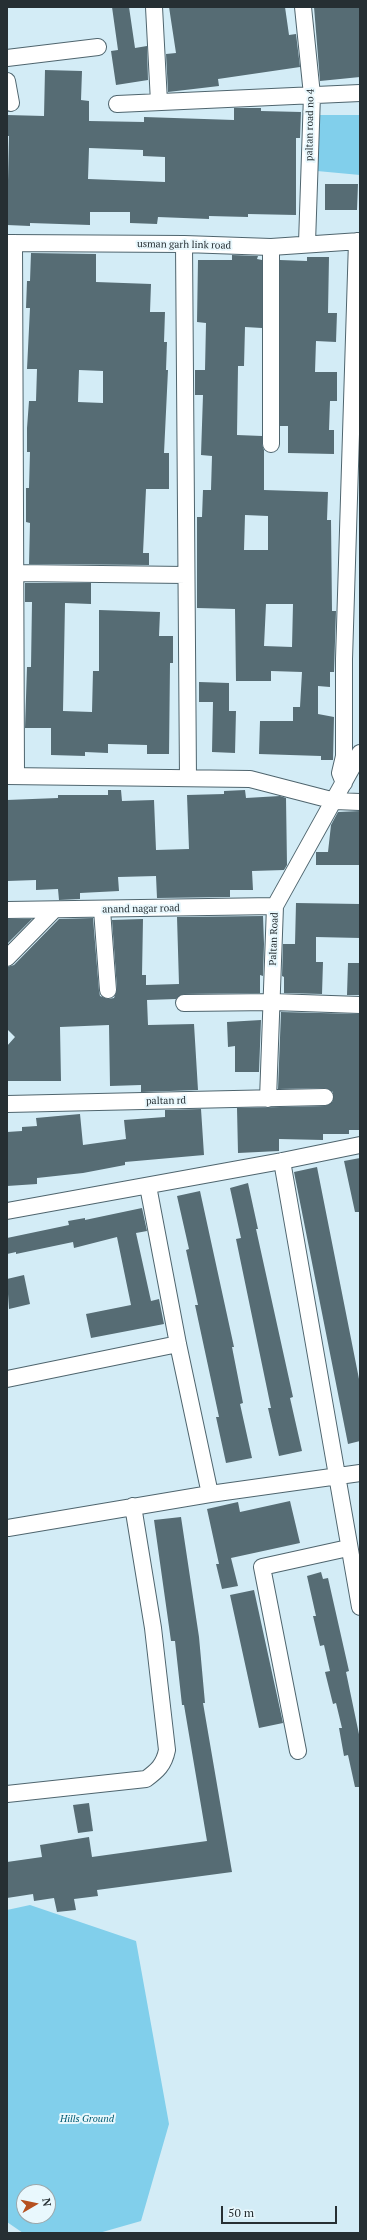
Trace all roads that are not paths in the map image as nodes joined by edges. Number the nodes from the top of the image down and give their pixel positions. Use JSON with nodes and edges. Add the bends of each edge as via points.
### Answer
{"nodes":[{"id":1,"x":154,"y":7,"type":"edge"},
{"id":2,"x":303,"y":7,"type":"edge"},
{"id":3,"x":98,"y":47,"type":"dead end"},
{"id":4,"x":7,"y":58,"type":"edge"},
{"id":5,"x":7,"y":81,"type":"edge"},
{"id":6,"x":360,"y":92,"type":"edge"},
{"id":7,"x":312,"y":95,"type":"junction"},
{"id":8,"x":159,"y":102,"type":"junction"},
{"id":9,"x":11,"y":103,"type":"dead end"},
{"id":10,"x":117,"y":104,"type":"dead end"},
{"id":11,"x":358,"y":241,"type":"edge"},
{"id":12,"x":11,"y":243,"type":"edge"},
{"id":13,"x":307,"y":243,"type":"junction"},
{"id":14,"x":184,"y":244,"type":"junction"},
{"id":15,"x":271,"y":247,"type":"junction"},
{"id":16,"x":357,"y":365,"type":"edge"},
{"id":17,"x":271,"y":444,"type":"dead end"},
{"id":18,"x":16,"y":573,"type":"junction"},
{"id":19,"x":186,"y":575,"type":"junction"},
{"id":20,"x":360,"y":753,"type":"edge"},
{"id":21,"x":12,"y":776,"type":"edge"},
{"id":22,"x":188,"y":778,"type":"junction"},
{"id":23,"x":344,"y":784,"type":"junction"},
{"id":24,"x":335,"y":801,"type":"junction"},
{"id":25,"x":360,"y":802,"type":"edge"},
{"id":26,"x":275,"y":906,"type":"junction"},
{"id":27,"x":7,"y":910,"type":"edge"},
{"id":28,"x":54,"y":910,"type":"junction"},
{"id":29,"x":102,"y":910,"type":"junction"},
{"id":30,"x":7,"y":958,"type":"edge"},
{"id":31,"x":108,"y":990,"type":"dead end"},
{"id":32,"x":273,"y":1002,"type":"junction"},
{"id":33,"x":184,"y":1003,"type":"dead end"},
{"id":34,"x":360,"y":1005,"type":"edge"},
{"id":35,"x":324,"y":1097,"type":"dead end"},
{"id":36,"x":268,"y":1099,"type":"junction"},
{"id":37,"x":7,"y":1104,"type":"edge"},
{"id":38,"x":360,"y":1145,"type":"edge"},
{"id":39,"x":282,"y":1161,"type":"junction"},
{"id":40,"x":148,"y":1186,"type":"junction"},
{"id":41,"x":7,"y":1211,"type":"edge"},
{"id":42,"x":178,"y":1344,"type":"junction"},
{"id":43,"x":7,"y":1379,"type":"edge"},
{"id":44,"x":360,"y":1473,"type":"edge"},
{"id":45,"x":336,"y":1476,"type":"junction"},
{"id":46,"x":210,"y":1494,"type":"junction"},
{"id":47,"x":133,"y":1506,"type":"junction"},
{"id":48,"x":8,"y":1528,"type":"edge"},
{"id":49,"x":348,"y":1548,"type":"junction"},
{"id":50,"x":360,"y":1607,"type":"edge"},
{"id":51,"x":298,"y":1751,"type":"dead end"},
{"id":52,"x":7,"y":1794,"type":"edge"}],
"edges":[{"from":1,"to":8,"type":"street"},
{"from":2,"to":7,"type":"street","name":"paltan road no 4"},
{"from":3,"to":4,"type":"street"},
{"from":5,"to":9,"type":"street"},
{"from":6,"to":7,"type":"street"},
{"from":7,"to":8,"type":"street"},
{"from":7,"to":13,"type":"street","name":"paltan road no 4"},
{"from":8,"to":10,"type":"street"},
{"from":11,"to":13,"type":"street","name":"usman garh link road"},
{"from":11,"to":16,"type":"street"},
{"from":12,"to":14,"type":"street","name":"usman garh link road"},
{"from":12,"to":18,"type":"street"},
{"from":13,"to":15,"type":"street","name":"usman garh link road"},
{"from":14,"to":15,"type":"street","name":"usman garh link road"},
{"from":14,"to":19,"type":"street"},
{"from":15,"to":17,"type":"street"},
{"from":16,"to":23,"type":"street","via":[[344,659],[344,756],[340,773]]},
{"from":18,"to":19,"type":"street"},
{"from":18,"to":21,"type":"street"},
{"from":19,"to":22,"type":"street"},
{"from":20,"to":23,"type":"street","name":"Paltan Road"},
{"from":21,"to":22,"type":"street"},
{"from":22,"to":24,"type":"street","via":[[250,779]]},
{"from":23,"to":24,"type":"street","name":"Paltan Road"},
{"from":24,"to":25,"type":"street"},
{"from":24,"to":26,"type":"street","name":"Paltan Road"},
{"from":26,"to":29,"type":"street","name":"anand nagar road"},
{"from":26,"to":32,"type":"street","name":"Paltan Road"},
{"from":27,"to":28,"type":"street","name":"anand nagar road"},
{"from":28,"to":29,"type":"street","name":"anand nagar road"},
{"from":28,"to":30,"type":"street"},
{"from":29,"to":31,"type":"street"},
{"from":32,"to":33,"type":"street"},
{"from":32,"to":34,"type":"street"},
{"from":32,"to":36,"type":"street","name":"Paltan Road"},
{"from":35,"to":36,"type":"street","name":"paltan rd"},
{"from":36,"to":37,"type":"street","name":"paltan rd"},
{"from":38,"to":39,"type":"street"},
{"from":39,"to":40,"type":"street"},
{"from":39,"to":45,"type":"street"},
{"from":40,"to":41,"type":"street"},
{"from":40,"to":42,"type":"street"},
{"from":42,"to":43,"type":"street"},
{"from":42,"to":46,"type":"street"},
{"from":44,"to":45,"type":"street"},
{"from":45,"to":46,"type":"street"},
{"from":45,"to":49,"type":"street"},
{"from":46,"to":47,"type":"street"},
{"from":47,"to":48,"type":"street"},
{"from":47,"to":52,"type":"street","via":[[153,1628],[167,1750],[165,1761],[146,1780]]},
{"from":49,"to":50,"type":"street"},
{"from":49,"to":51,"type":"street","via":[[262,1567]]}]}
